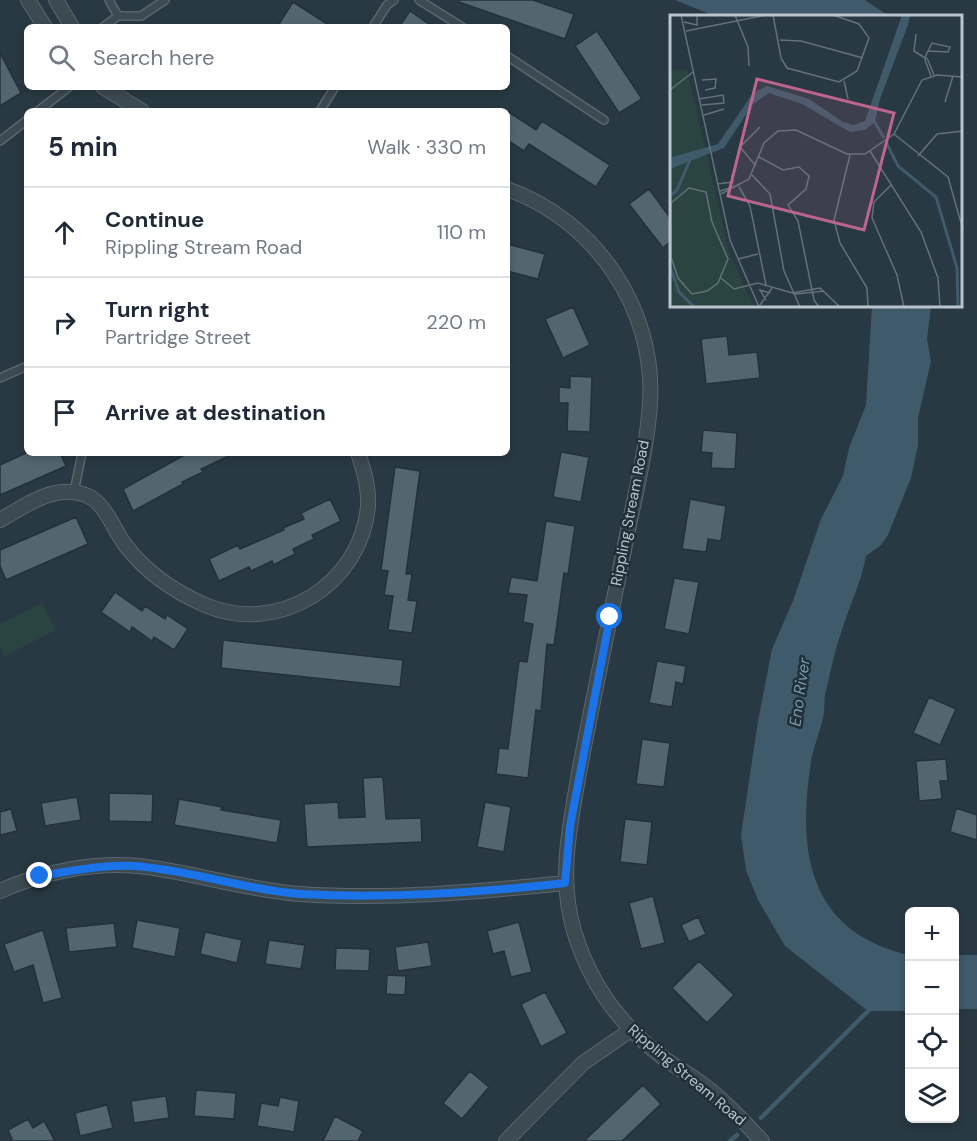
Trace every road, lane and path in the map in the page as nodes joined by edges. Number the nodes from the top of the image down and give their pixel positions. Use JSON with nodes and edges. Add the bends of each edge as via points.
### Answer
{"nodes":[{"id":1,"x":28,"y":0,"type":"edge"},
{"id":2,"x":57,"y":0,"type":"edge"},
{"id":3,"x":109,"y":0,"type":"edge"},
{"id":4,"x":165,"y":0,"type":"edge"},
{"id":5,"x":394,"y":0,"type":"edge"},
{"id":6,"x":419,"y":0,"type":"edge"},
{"id":7,"x":118,"y":16,"type":"junction"},
{"id":8,"x":43,"y":24,"type":"edge"},
{"id":9,"x":70,"y":24,"type":"edge"},
{"id":10,"x":107,"y":24,"type":"edge"},
{"id":11,"x":375,"y":24,"type":"edge"},
{"id":12,"x":457,"y":24,"type":"edge"},
{"id":13,"x":510,"y":58,"type":"edge"},
{"id":14,"x":65,"y":90,"type":"edge"},
{"id":15,"x":108,"y":90,"type":"edge"},
{"id":16,"x":120,"y":90,"type":"edge"},
{"id":17,"x":333,"y":90,"type":"edge"},
{"id":18,"x":127,"y":102,"type":"junction"},
{"id":19,"x":42,"y":108,"type":"edge"},
{"id":20,"x":137,"y":108,"type":"edge"},
{"id":21,"x":322,"y":108,"type":"edge"},
{"id":22,"x":604,"y":120,"type":"dead end"},
{"id":23,"x":24,"y":122,"type":"edge"},
{"id":24,"x":0,"y":141,"type":"edge"},
{"id":25,"x":510,"y":190,"type":"edge"},
{"id":26,"x":24,"y":367,"type":"edge"},
{"id":27,"x":0,"y":378,"type":"edge"},
{"id":28,"x":81,"y":456,"type":"edge"},
{"id":29,"x":359,"y":456,"type":"edge"},
{"id":30,"x":74,"y":492,"type":"junction"},
{"id":31,"x":0,"y":520,"type":"edge"},
{"id":32,"x":565,"y":883,"type":"junction"},
{"id":33,"x":0,"y":891,"type":"edge"},
{"id":34,"x":632,"y":1030,"type":"junction"},
{"id":35,"x":506,"y":1141,"type":"edge"},
{"id":36,"x":762,"y":1141,"type":"edge"}],
"edges":[{"from":1,"to":8,"type":"street"},
{"from":2,"to":9,"type":"street"},
{"from":3,"to":7,"type":"lane"},
{"from":4,"to":7,"type":"lane","via":[[141,16]]},
{"from":5,"to":11,"type":"lane"},
{"from":6,"to":12,"type":"lane"},
{"from":7,"to":10,"type":"lane"},
{"from":13,"to":22,"type":"lane"},
{"from":14,"to":19,"type":"lane"},
{"from":15,"to":18,"type":"street"},
{"from":16,"to":18,"type":"street"},
{"from":17,"to":21,"type":"lane"},
{"from":18,"to":20,"type":"street"},
{"from":23,"to":24,"type":"lane"},
{"from":25,"to":32,"type":"street","name":"Rippling Stream Road","via":[[559,216],[608,263],[637,315],[650,379],[646,432],[587,729],[570,826]]},
{"from":26,"to":27,"type":"lane"},
{"from":28,"to":30,"type":"lane"},
{"from":29,"to":30,"type":"street","via":[[367,483],[368,505],[352,558],[313,598],[280,611],[259,614],[221,611],[167,585],[126,547],[94,500]]},
{"from":30,"to":31,"type":"street","via":[[46,494]]},
{"from":32,"to":33,"type":"street","via":[[446,894],[302,894],[161,869],[111,866],[40,876]]},
{"from":32,"to":34,"type":"street","name":"Rippling Stream Road","via":[[573,929],[590,973]]},
{"from":34,"to":35,"type":"street","via":[[583,1063]]},
{"from":34,"to":36,"type":"street","name":"Rippling Stream Road","via":[[662,1057],[703,1084]]}]}
